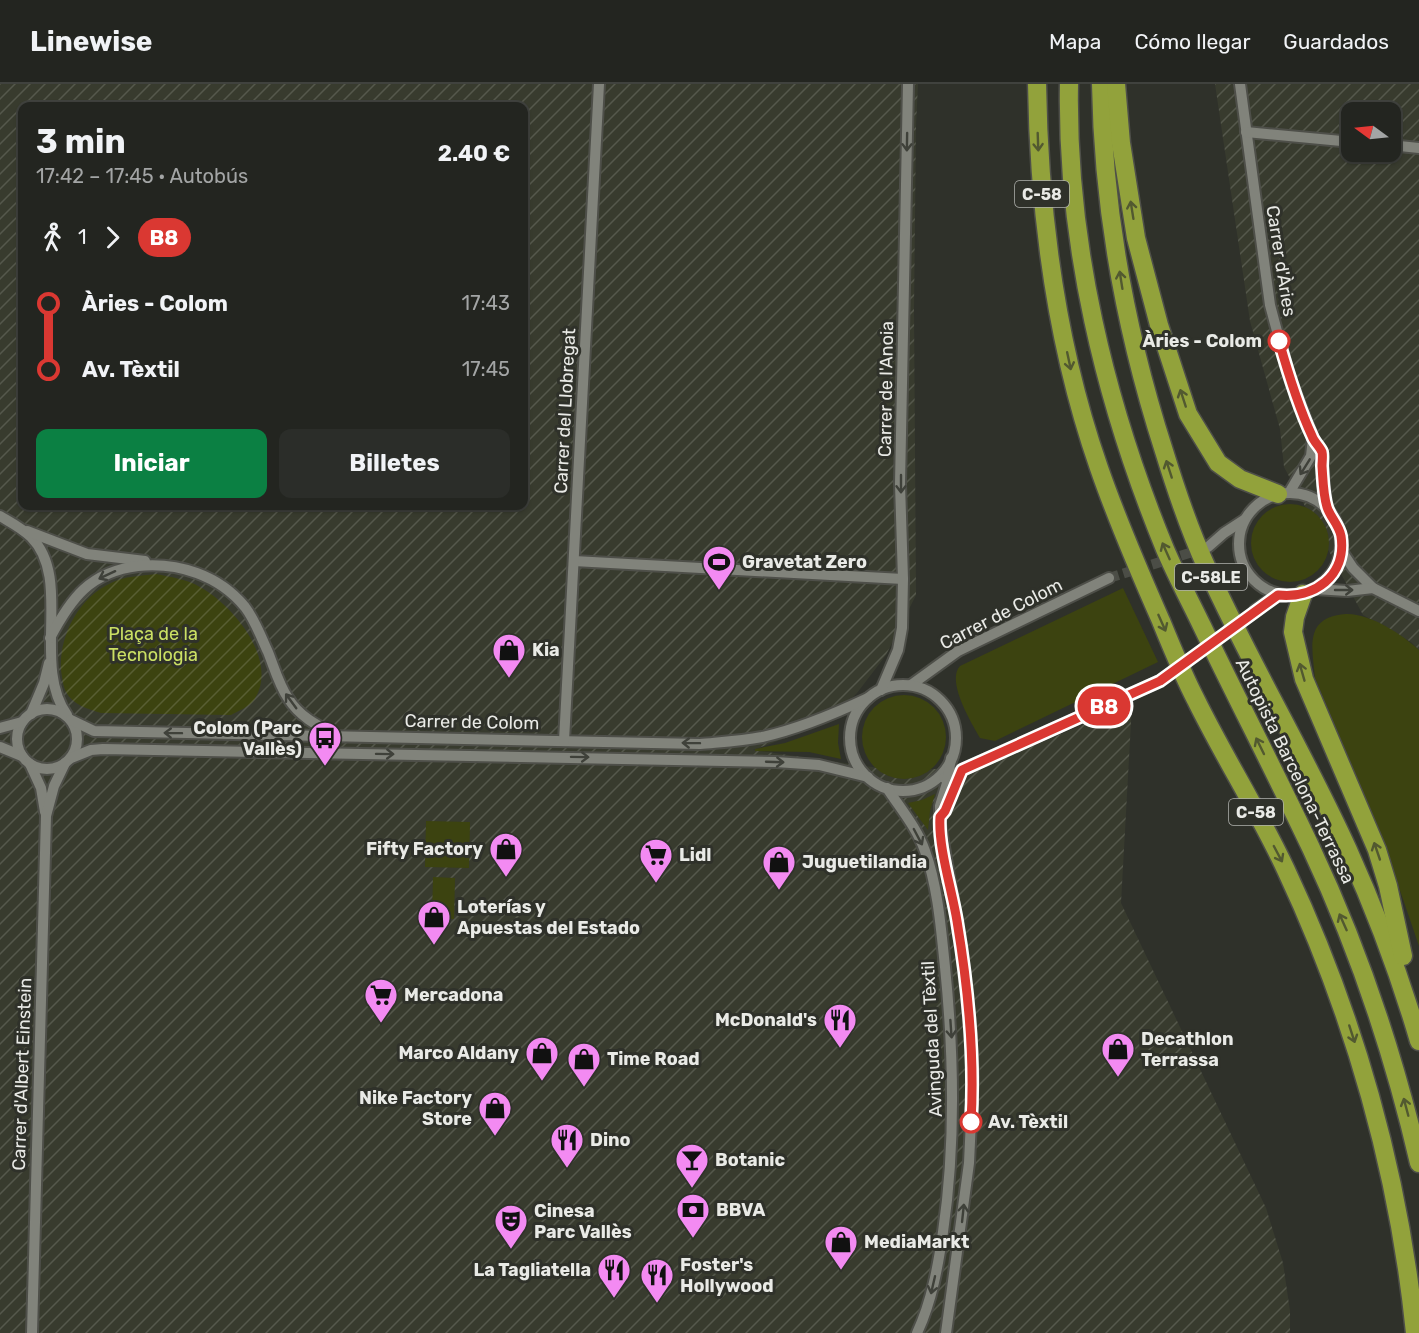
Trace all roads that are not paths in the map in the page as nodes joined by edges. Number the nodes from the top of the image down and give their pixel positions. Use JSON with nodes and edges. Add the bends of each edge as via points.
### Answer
{"nodes":[{"id":1,"x":599,"y":84,"type":"edge"},
{"id":2,"x":908,"y":84,"type":"edge"},
{"id":3,"x":1037,"y":84,"type":"edge"},
{"id":4,"x":1069,"y":84,"type":"edge"},
{"id":5,"x":1101,"y":84,"type":"edge"},
{"id":6,"x":1116,"y":84,"type":"edge"},
{"id":7,"x":1240,"y":84,"type":"edge"},
{"id":8,"x":1246,"y":132,"type":"junction"},
{"id":9,"x":1341,"y":141,"type":"edge"},
{"id":10,"x":1401,"y":146,"type":"edge"},
{"id":11,"x":1419,"y":148,"type":"edge"},
{"id":12,"x":1313,"y":438,"type":"junction"},
{"id":13,"x":1283,"y":494,"type":"junction"},
{"id":14,"x":1327,"y":509,"type":"junction"},
{"id":15,"x":0,"y":516,"type":"edge"},
{"id":16,"x":1244,"y":520,"type":"junction"},
{"id":17,"x":20,"y":528,"type":"junction"},
{"id":18,"x":1208,"y":547,"type":"tunnel mouth"},
{"id":19,"x":1341,"y":550,"type":"junction"},
{"id":20,"x":574,"y":561,"type":"junction"},
{"id":21,"x":157,"y":564,"type":"junction"},
{"id":22,"x":1109,"y":578,"type":"tunnel mouth"},
{"id":23,"x":903,"y":579,"type":"junction"},
{"id":24,"x":1373,"y":588,"type":"junction"},
{"id":25,"x":1309,"y":592,"type":"junction"},
{"id":26,"x":1278,"y":595,"type":"junction"},
{"id":27,"x":1255,"y":610,"type":"tunnel mouth"},
{"id":28,"x":1419,"y":611,"type":"edge"},
{"id":29,"x":50,"y":638,"type":"junction"},
{"id":30,"x":50,"y":660,"type":"junction"},
{"id":31,"x":1160,"y":681,"type":"tunnel mouth"},
{"id":32,"x":911,"y":685,"type":"junction"},
{"id":33,"x":880,"y":690,"type":"junction"},
{"id":34,"x":868,"y":698,"type":"junction"},
{"id":35,"x":31,"y":714,"type":"junction"},
{"id":36,"x":69,"y":717,"type":"junction"},
{"id":37,"x":22,"y":722,"type":"junction"},
{"id":38,"x":0,"y":728,"type":"edge"},
{"id":39,"x":337,"y":736,"type":"junction"},
{"id":40,"x":564,"y":741,"type":"junction"},
{"id":41,"x":0,"y":747,"type":"edge"},
{"id":42,"x":951,"y":758,"type":"junction"},
{"id":43,"x":26,"y":760,"type":"junction"},
{"id":44,"x":68,"y":760,"type":"junction"},
{"id":45,"x":962,"y":770,"type":"junction"},
{"id":46,"x":948,"y":776,"type":"junction"},
{"id":47,"x":868,"y":777,"type":"junction"},
{"id":48,"x":930,"y":783,"type":"junction"},
{"id":49,"x":887,"y":788,"type":"junction"},
{"id":50,"x":46,"y":816,"type":"junction"},
{"id":51,"x":940,"y":817,"type":"junction"},
{"id":52,"x":1419,"y":1009,"type":"edge"},
{"id":53,"x":1419,"y":1041,"type":"edge"},
{"id":54,"x":1419,"y":1164,"type":"edge"},
{"id":55,"x":32,"y":1333,"type":"edge"},
{"id":56,"x":917,"y":1333,"type":"edge"},
{"id":57,"x":946,"y":1333,"type":"edge"},
{"id":58,"x":1415,"y":1333,"type":"edge"}],
"edges":[{"from":1,"to":20,"type":"street","name":"Carrer del Llobregat"},
{"from":2,"to":23,"type":"street","name":"Carrer de l'Anoia","one_way":true,"via":[[900,484]]},
{"from":3,"to":58,"type":"highway","number":"C-58","one_way":true,"via":[[1044,217],[1082,415],[1136,564],[1196,700],[1285,868],[1352,1034],[1398,1211]]},
{"from":54,"to":4,"type":"highway","name":"Autopista Barcelona-Terrassa","number":"C-58","one_way":true,"via":[[1379,1017],[1350,938],[1166,550],[1129,455],[1100,353],[1087,283],[1076,211]]},
{"from":53,"to":5,"type":"highway","number":"C-58LE","one_way":true,"via":[[1382,931],[1348,849],[1206,567],[1178,496],[1149,405],[1125,309],[1111,214]]},
{"from":13,"to":6,"type":"highway","one_way":true,"via":[[1240,479],[1218,463],[1188,414],[1136,238]]},
{"from":7,"to":8,"type":"street","name":"Carrer d'Àries"},
{"from":8,"to":9,"type":"street"},
{"from":8,"to":12,"type":"street","name":"Carrer d'Àries","via":[[1270,304],[1289,376]]},
{"from":10,"to":11,"type":"street"},
{"from":12,"to":13,"type":"street","one_way":true,"via":[[1311,456]]},
{"from":12,"to":14,"type":"street","name":"Carrer d'Àries","via":[[1322,452]]},
{"from":13,"to":14,"type":"street","via":[[1303,494]]},
{"from":13,"to":16,"type":"street","via":[[1258,504]]},
{"from":14,"to":19,"type":"street","via":[[1341,535]]},
{"from":15,"to":17,"type":"street"},
{"from":16,"to":18,"type":"street"},
{"from":16,"to":26,"type":"street","via":[[1239,535],[1243,566],[1263,589]]},
{"from":17,"to":21,"type":"street","via":[[87,554]]},
{"from":17,"to":29,"type":"street","via":[[36,543],[48,569]]},
{"from":19,"to":24,"type":"street"},
{"from":19,"to":25,"type":"street","via":[[1328,579]]},
{"from":20,"to":23,"type":"street"},
{"from":20,"to":40,"type":"street","name":"Carrer del Llobregat"},
{"from":21,"to":29,"type":"street","one_way":true,"via":[[115,571],[90,583],[70,603]]},
{"from":39,"to":21,"type":"street","one_way":true,"via":[[310,722],[286,697],[253,621],[229,591],[197,572]]},
{"from":22,"to":32,"type":"street","name":"Carrer de Colom","via":[[958,651]]},
{"from":23,"to":33,"type":"street","name":"Carrer de l'Anoia","via":[[900,641]]},
{"from":25,"to":24,"type":"street","one_way":true},
{"from":24,"to":28,"type":"street"},
{"from":25,"to":26,"type":"street"},
{"from":52,"to":25,"type":"highway","one_way":true,"via":[[1377,850],[1304,679],[1293,632],[1295,617]]},
{"from":26,"to":27,"type":"street"},
{"from":29,"to":30,"type":"street"},
{"from":30,"to":35,"type":"street"},
{"from":30,"to":36,"type":"street","via":[[55,692]]},
{"from":31,"to":45,"type":"street"},
{"from":32,"to":33,"type":"street"},
{"from":32,"to":42,"type":"street","via":[[931,693],[946,707],[955,727]]},
{"from":33,"to":34,"type":"street"},
{"from":34,"to":40,"type":"street","name":"Carrer de Colom","one_way":true,"via":[[809,723],[743,740],[700,744]]},
{"from":34,"to":47,"type":"street","via":[[850,731],[856,762]]},
{"from":35,"to":36,"type":"street","via":[[51,709]]},
{"from":35,"to":37,"type":"street"},
{"from":39,"to":36,"type":"street","name":"Carrer de Colom","one_way":true,"via":[[94,731]]},
{"from":36,"to":44,"type":"street","via":[[78,736]]},
{"from":37,"to":38,"type":"street"},
{"from":37,"to":43,"type":"street","via":[[17,742]]},
{"from":39,"to":40,"type":"street","name":"Carrer de Colom"},
{"from":41,"to":43,"type":"street"},
{"from":42,"to":46,"type":"street","name":"Avinguda del Tèxtil"},
{"from":42,"to":48,"type":"street"},
{"from":43,"to":44,"type":"street","via":[[36,767],[51,769]]},
{"from":43,"to":50,"type":"street","name":"Carrer d'Albert Einstein","via":[[40,788]]},
{"from":44,"to":47,"type":"street","name":"Carrer de Colom","one_way":true,"via":[[103,749],[643,758],[806,763]]},
{"from":44,"to":50,"type":"street","name":"Carrer d'Albert Einstein","via":[[54,786]]},
{"from":45,"to":46,"type":"street"},
{"from":45,"to":51,"type":"street"},
{"from":46,"to":48,"type":"street"},
{"from":46,"to":51,"type":"street","name":"Avinguda del Tèxtil"},
{"from":47,"to":49,"type":"street"},
{"from":48,"to":49,"type":"street","via":[[909,790]]},
{"from":49,"to":56,"type":"street","name":"Avinguda del Tèxtil","one_way":true,"via":[[916,832],[928,860],[937,901],[952,1046],[953,1133],[947,1208],[932,1292]]},
{"from":50,"to":55,"type":"street","name":"Carrer d'Albert Einstein"},
{"from":57,"to":51,"type":"street","name":"Avinguda del Tèxtil","one_way":true,"via":[[969,1163],[973,1077],[962,952]]}]}
